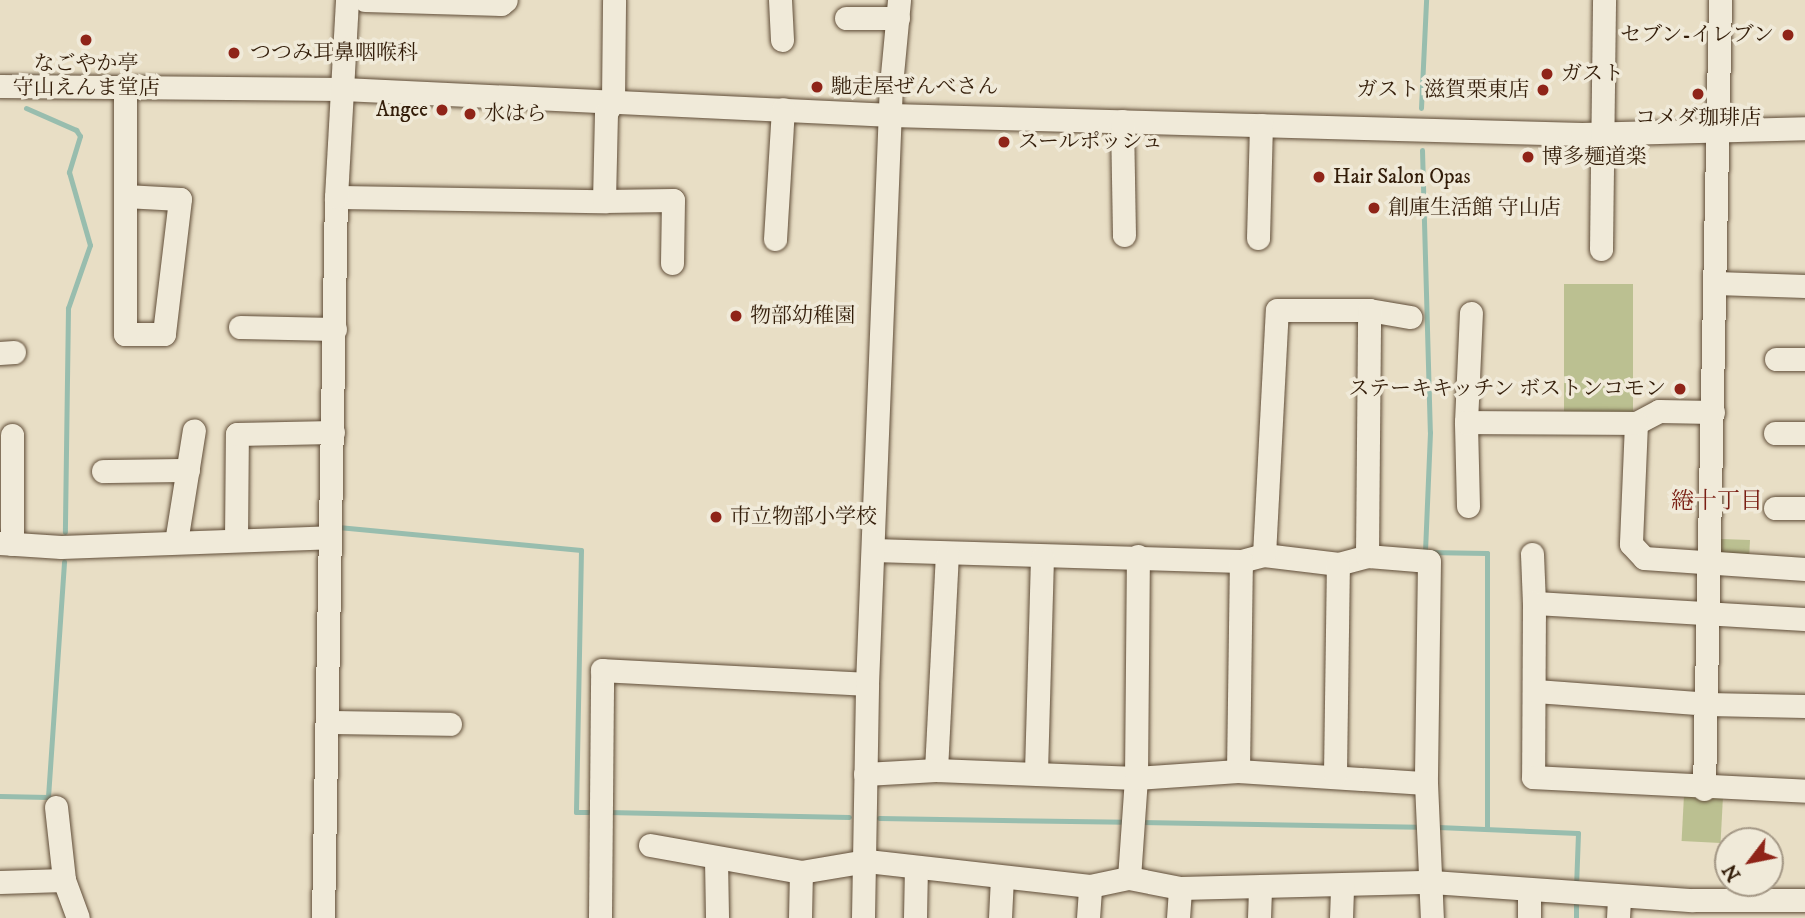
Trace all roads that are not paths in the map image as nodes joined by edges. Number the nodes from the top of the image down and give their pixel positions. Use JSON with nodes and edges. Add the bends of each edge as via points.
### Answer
{"nodes":[{"id":1,"x":347,"y":0,"type":"edge"},
{"id":2,"x":365,"y":0,"type":"edge"},
{"id":3,"x":506,"y":0,"type":"edge"},
{"id":4,"x":614,"y":0,"type":"edge"},
{"id":5,"x":780,"y":0,"type":"edge"},
{"id":6,"x":1604,"y":0,"type":"edge"},
{"id":7,"x":1720,"y":0,"type":"edge"},
{"id":8,"x":898,"y":9,"type":"edge"},
{"id":9,"x":846,"y":18,"type":"dead end"},
{"id":10,"x":782,"y":40,"type":"dead end"},
{"id":11,"x":9,"y":86,"type":"edge"},
{"id":12,"x":125,"y":87,"type":"junction"},
{"id":13,"x":343,"y":89,"type":"junction"},
{"id":14,"x":613,"y":101,"type":"junction"},
{"id":15,"x":783,"y":109,"type":"junction"},
{"id":16,"x":891,"y":116,"type":"junction"},
{"id":17,"x":1122,"y":121,"type":"junction"},
{"id":18,"x":1261,"y":125,"type":"junction"},
{"id":19,"x":1805,"y":128,"type":"edge"},
{"id":20,"x":1718,"y":129,"type":"junction"},
{"id":21,"x":1602,"y":133,"type":"junction"},
{"id":22,"x":125,"y":196,"type":"junction"},
{"id":23,"x":342,"y":197,"type":"junction"},
{"id":24,"x":604,"y":201,"type":"junction"},
{"id":25,"x":1124,"y":235,"type":"dead end"},
{"id":26,"x":1258,"y":238,"type":"dead end"},
{"id":27,"x":775,"y":239,"type":"dead end"},
{"id":28,"x":1601,"y":249,"type":"dead end"},
{"id":29,"x":672,"y":263,"type":"dead end"},
{"id":30,"x":1716,"y":283,"type":"junction"},
{"id":31,"x":1805,"y":286,"type":"edge"},
{"id":32,"x":1369,"y":310,"type":"junction"},
{"id":33,"x":1471,"y":313,"type":"dead end"},
{"id":34,"x":1410,"y":317,"type":"dead end"},
{"id":35,"x":240,"y":327,"type":"dead end"},
{"id":36,"x":335,"y":330,"type":"junction"},
{"id":37,"x":1776,"y":359,"type":"dead end"},
{"id":38,"x":1805,"y":359,"type":"edge"},
{"id":39,"x":1713,"y":412,"type":"junction"},
{"id":40,"x":1466,"y":422,"type":"junction"},
{"id":41,"x":1636,"y":423,"type":"junction"},
{"id":42,"x":194,"y":430,"type":"dead end"},
{"id":43,"x":333,"y":432,"type":"junction"},
{"id":44,"x":1775,"y":433,"type":"dead end"},
{"id":45,"x":1805,"y":433,"type":"edge"},
{"id":46,"x":12,"y":435,"type":"dead end"},
{"id":47,"x":188,"y":470,"type":"junction"},
{"id":48,"x":103,"y":471,"type":"dead end"},
{"id":49,"x":1468,"y":506,"type":"dead end"},
{"id":50,"x":1775,"y":508,"type":"dead end"},
{"id":51,"x":1805,"y":508,"type":"edge"},
{"id":52,"x":330,"y":537,"type":"junction"},
{"id":53,"x":236,"y":540,"type":"junction"},
{"id":54,"x":176,"y":542,"type":"junction"},
{"id":55,"x":6,"y":543,"type":"edge"},
{"id":56,"x":873,"y":550,"type":"junction"},
{"id":57,"x":947,"y":554,"type":"junction"},
{"id":58,"x":1532,"y":554,"type":"dead end"},
{"id":59,"x":1264,"y":555,"type":"junction"},
{"id":60,"x":1138,"y":556,"type":"junction"},
{"id":61,"x":1367,"y":556,"type":"junction"},
{"id":62,"x":1042,"y":558,"type":"junction"},
{"id":63,"x":1241,"y":561,"type":"junction"},
{"id":64,"x":1708,"y":563,"type":"junction"},
{"id":65,"x":1338,"y":564,"type":"junction"},
{"id":66,"x":1805,"y":569,"type":"edge"},
{"id":67,"x":1534,"y":603,"type":"junction"},
{"id":68,"x":1708,"y":616,"type":"junction"},
{"id":69,"x":1805,"y":619,"type":"edge"},
{"id":70,"x":867,"y":684,"type":"junction"},
{"id":71,"x":1536,"y":691,"type":"junction"},
{"id":72,"x":1707,"y":704,"type":"junction"},
{"id":73,"x":1805,"y":706,"type":"edge"},
{"id":74,"x":327,"y":722,"type":"junction"},
{"id":75,"x":450,"y":724,"type":"dead end"},
{"id":76,"x":936,"y":770,"type":"junction"},
{"id":77,"x":1238,"y":771,"type":"junction"},
{"id":78,"x":1036,"y":772,"type":"junction"},
{"id":79,"x":866,"y":774,"type":"junction"},
{"id":80,"x":1335,"y":774,"type":"junction"},
{"id":81,"x":1136,"y":778,"type":"junction"},
{"id":82,"x":1426,"y":783,"type":"junction"},
{"id":83,"x":1704,"y":789,"type":"junction"},
{"id":84,"x":1805,"y":791,"type":"edge"},
{"id":85,"x":56,"y":807,"type":"dead end"},
{"id":86,"x":650,"y":845,"type":"dead end"},
{"id":87,"x":716,"y":859,"type":"junction"},
{"id":88,"x":867,"y":861,"type":"junction"},
{"id":89,"x":916,"y":868,"type":"junction"},
{"id":90,"x":801,"y":872,"type":"junction"},
{"id":91,"x":1002,"y":877,"type":"junction"},
{"id":92,"x":1129,"y":878,"type":"junction"},
{"id":93,"x":64,"y":880,"type":"junction"},
{"id":94,"x":0,"y":882,"type":"edge"},
{"id":95,"x":1432,"y":883,"type":"junction"},
{"id":96,"x":1342,"y":885,"type":"junction"},
{"id":97,"x":1090,"y":886,"type":"junction"},
{"id":98,"x":1180,"y":888,"type":"junction"},
{"id":99,"x":1260,"y":889,"type":"junction"},
{"id":100,"x":1529,"y":890,"type":"junction"},
{"id":101,"x":1791,"y":906,"type":"edge"},
{"id":102,"x":1618,"y":907,"type":"edge"},
{"id":103,"x":1691,"y":909,"type":"edge"},
{"id":104,"x":78,"y":918,"type":"edge"},
{"id":105,"x":323,"y":918,"type":"edge"},
{"id":106,"x":600,"y":918,"type":"edge"},
{"id":107,"x":717,"y":918,"type":"edge"},
{"id":108,"x":800,"y":918,"type":"edge"},
{"id":109,"x":863,"y":918,"type":"edge"},
{"id":110,"x":915,"y":918,"type":"edge"},
{"id":111,"x":1000,"y":918,"type":"edge"},
{"id":112,"x":1088,"y":918,"type":"edge"},
{"id":113,"x":1178,"y":918,"type":"edge"},
{"id":114,"x":1259,"y":918,"type":"edge"},
{"id":115,"x":1341,"y":918,"type":"edge"},
{"id":116,"x":1432,"y":918,"type":"edge"},
{"id":117,"x":1530,"y":918,"type":"edge"}],
"edges":[{"from":1,"to":13,"type":"street"},
{"from":2,"to":3,"type":"street","via":[[501,4]]},
{"from":4,"to":14,"type":"street"},
{"from":5,"to":10,"type":"street"},
{"from":6,"to":21,"type":"street"},
{"from":7,"to":20,"type":"street"},
{"from":8,"to":9,"type":"street"},
{"from":8,"to":16,"type":"street"},
{"from":11,"to":12,"type":"street"},
{"from":12,"to":13,"type":"street"},
{"from":12,"to":22,"type":"street"},
{"from":13,"to":14,"type":"street"},
{"from":13,"to":23,"type":"street"},
{"from":14,"to":15,"type":"street"},
{"from":14,"to":24,"type":"street","via":[[606,114]]},
{"from":15,"to":16,"type":"street"},
{"from":15,"to":27,"type":"street"},
{"from":16,"to":17,"type":"street"},
{"from":16,"to":56,"type":"street"},
{"from":17,"to":18,"type":"street"},
{"from":17,"to":25,"type":"street"},
{"from":18,"to":21,"type":"street"},
{"from":18,"to":26,"type":"street"},
{"from":19,"to":20,"type":"street"},
{"from":20,"to":21,"type":"street"},
{"from":20,"to":30,"type":"street"},
{"from":21,"to":28,"type":"street"},
{"from":22,"to":22,"type":"street","via":[[125,334],[164,334],[180,199]]},
{"from":23,"to":24,"type":"street"},
{"from":23,"to":36,"type":"street"},
{"from":24,"to":29,"type":"street","via":[[673,200]]},
{"from":30,"to":31,"type":"street"},
{"from":30,"to":39,"type":"street"},
{"from":32,"to":34,"type":"street"},
{"from":32,"to":59,"type":"street","via":[[1277,310]]},
{"from":32,"to":61,"type":"street"},
{"from":33,"to":40,"type":"street"},
{"from":35,"to":36,"type":"street"},
{"from":36,"to":43,"type":"street"},
{"from":37,"to":38,"type":"street"},
{"from":39,"to":41,"type":"street","via":[[1659,411]]},
{"from":39,"to":64,"type":"street"},
{"from":40,"to":41,"type":"street"},
{"from":40,"to":49,"type":"street"},
{"from":41,"to":64,"type":"street","via":[[1630,544],[1644,558]]},
{"from":42,"to":47,"type":"street"},
{"from":43,"to":52,"type":"street"},
{"from":43,"to":53,"type":"street","via":[[237,434]]},
{"from":44,"to":45,"type":"street"},
{"from":46,"to":55,"type":"street"},
{"from":47,"to":48,"type":"street"},
{"from":47,"to":54,"type":"street"},
{"from":50,"to":51,"type":"street"},
{"from":52,"to":53,"type":"street"},
{"from":52,"to":74,"type":"street"},
{"from":53,"to":54,"type":"street"},
{"from":54,"to":55,"type":"street","via":[[61,547]]},
{"from":56,"to":57,"type":"street"},
{"from":56,"to":70,"type":"street"},
{"from":57,"to":62,"type":"street"},
{"from":57,"to":76,"type":"street"},
{"from":58,"to":67,"type":"street"},
{"from":59,"to":63,"type":"street"},
{"from":59,"to":65,"type":"street"},
{"from":60,"to":62,"type":"street"},
{"from":60,"to":63,"type":"street"},
{"from":60,"to":81,"type":"street"},
{"from":61,"to":65,"type":"street"},
{"from":61,"to":82,"type":"street","via":[[1429,561]]},
{"from":62,"to":78,"type":"street"},
{"from":63,"to":77,"type":"street"},
{"from":64,"to":66,"type":"street"},
{"from":64,"to":68,"type":"street"},
{"from":65,"to":80,"type":"street"},
{"from":67,"to":68,"type":"street"},
{"from":67,"to":71,"type":"street"},
{"from":68,"to":69,"type":"street"},
{"from":68,"to":72,"type":"street"},
{"from":70,"to":79,"type":"street"},
{"from":70,"to":106,"type":"street","via":[[602,670]]},
{"from":71,"to":72,"type":"street"},
{"from":71,"to":83,"type":"street","via":[[1533,777]]},
{"from":72,"to":73,"type":"street"},
{"from":72,"to":83,"type":"street"},
{"from":74,"to":75,"type":"street"},
{"from":74,"to":105,"type":"street"},
{"from":76,"to":78,"type":"street"},
{"from":76,"to":79,"type":"street"},
{"from":77,"to":80,"type":"street"},
{"from":77,"to":81,"type":"street"},
{"from":78,"to":81,"type":"street"},
{"from":79,"to":88,"type":"street"},
{"from":80,"to":82,"type":"street"},
{"from":81,"to":92,"type":"street"},
{"from":82,"to":95,"type":"street"},
{"from":83,"to":84,"type":"street"},
{"from":85,"to":93,"type":"street"},
{"from":86,"to":87,"type":"street"},
{"from":87,"to":90,"type":"street"},
{"from":87,"to":107,"type":"street"},
{"from":88,"to":89,"type":"street"},
{"from":88,"to":90,"type":"street"},
{"from":88,"to":109,"type":"street"},
{"from":89,"to":91,"type":"street"},
{"from":89,"to":110,"type":"street"},
{"from":90,"to":108,"type":"street"},
{"from":91,"to":97,"type":"street"},
{"from":91,"to":111,"type":"street"},
{"from":92,"to":97,"type":"street"},
{"from":92,"to":98,"type":"street"},
{"from":93,"to":94,"type":"street"},
{"from":93,"to":104,"type":"street"},
{"from":95,"to":96,"type":"street"},
{"from":95,"to":100,"type":"street"},
{"from":95,"to":116,"type":"street"},
{"from":96,"to":99,"type":"street"},
{"from":96,"to":115,"type":"street"},
{"from":97,"to":112,"type":"street"},
{"from":98,"to":99,"type":"street"},
{"from":98,"to":113,"type":"street"},
{"from":99,"to":114,"type":"street"},
{"from":100,"to":102,"type":"street"},
{"from":100,"to":117,"type":"street"},
{"from":101,"to":103,"type":"street"},
{"from":102,"to":103,"type":"street"}]}
